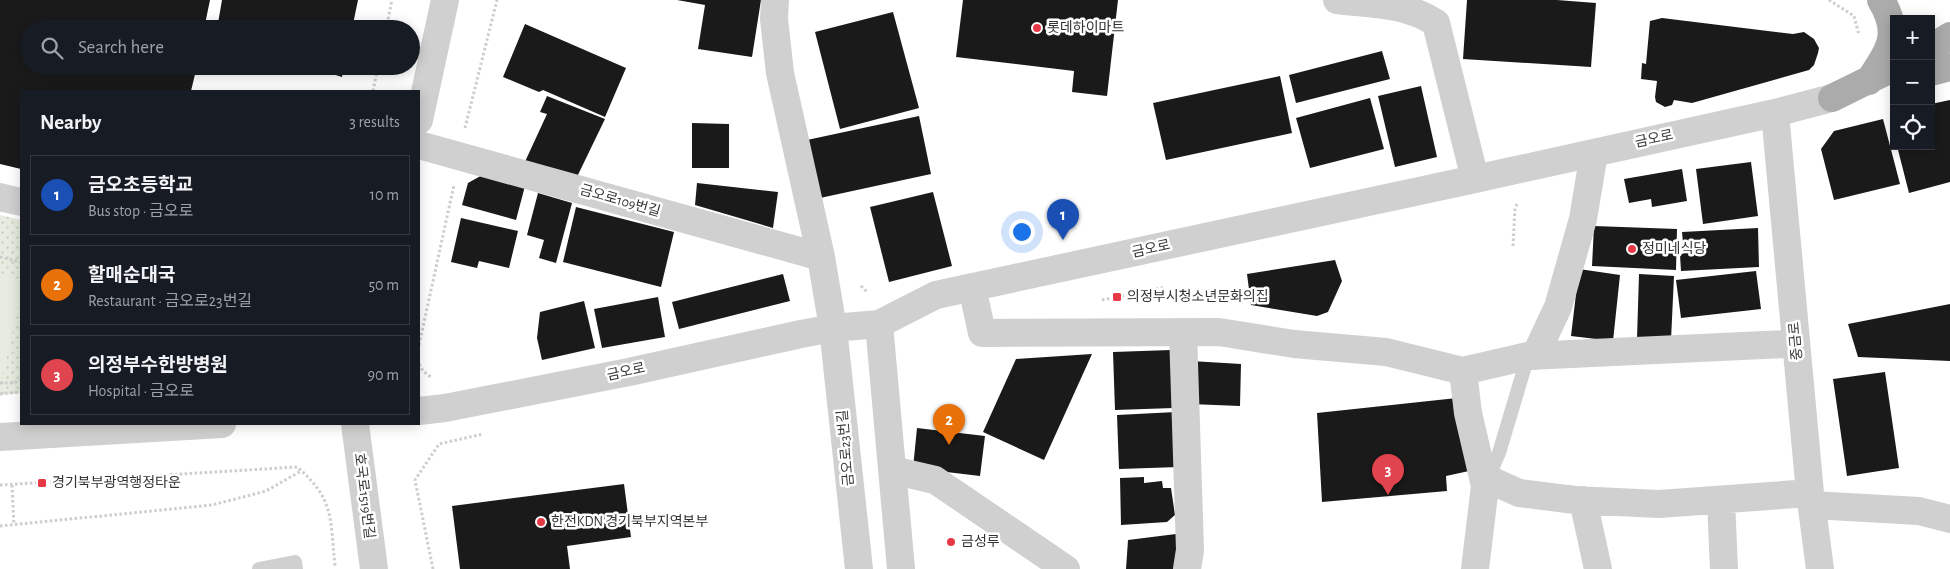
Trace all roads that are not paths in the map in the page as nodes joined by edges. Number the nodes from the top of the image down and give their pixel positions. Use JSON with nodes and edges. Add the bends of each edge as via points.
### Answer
{"nodes":[{"id":1,"x":445,"y":0,"type":"edge"},
{"id":2,"x":775,"y":0,"type":"edge"},
{"id":3,"x":1337,"y":0,"type":"edge"},
{"id":4,"x":1881,"y":0,"type":"edge"},
{"id":5,"x":1950,"y":36,"type":"edge"},
{"id":6,"x":1935,"y":45,"type":"edge"},
{"id":7,"x":1950,"y":67,"type":"edge"},
{"id":8,"x":1935,"y":71,"type":"edge"},
{"id":9,"x":1890,"y":72,"type":"edge"},
{"id":10,"x":1881,"y":81,"type":"edge"},
{"id":11,"x":1832,"y":98,"type":"joint"},
{"id":12,"x":1775,"y":113,"type":"junction"},
{"id":13,"x":420,"y":115,"type":"edge"},
{"id":14,"x":420,"y":145,"type":"edge"},
{"id":15,"x":1594,"y":152,"type":"junction"},
{"id":16,"x":1475,"y":179,"type":"junction"},
{"id":17,"x":0,"y":197,"type":"edge"},
{"id":18,"x":20,"y":202,"type":"edge"},
{"id":19,"x":820,"y":257,"type":"junction"},
{"id":20,"x":972,"y":287,"type":"junction"},
{"id":21,"x":879,"y":324,"type":"junction"},
{"id":22,"x":833,"y":328,"type":"junction"},
{"id":23,"x":1183,"y":332,"type":"junction"},
{"id":24,"x":1796,"y":341,"type":"junction"},
{"id":25,"x":1532,"y":356,"type":"junction"},
{"id":26,"x":1462,"y":371,"type":"junction"},
{"id":27,"x":420,"y":410,"type":"edge"},
{"id":28,"x":205,"y":425,"type":"edge"},
{"id":29,"x":355,"y":425,"type":"edge"},
{"id":30,"x":0,"y":437,"type":"edge"},
{"id":31,"x":892,"y":470,"type":"junction"},
{"id":32,"x":1486,"y":482,"type":"junction"},
{"id":33,"x":1811,"y":499,"type":"junction"},
{"id":34,"x":1583,"y":500,"type":"junction"},
{"id":35,"x":1721,"y":500,"type":"junction"},
{"id":36,"x":1950,"y":519,"type":"edge"},
{"id":37,"x":259,"y":569,"type":"edge"},
{"id":38,"x":296,"y":569,"type":"edge"},
{"id":39,"x":374,"y":569,"type":"edge"},
{"id":40,"x":859,"y":569,"type":"edge"},
{"id":41,"x":901,"y":569,"type":"edge"},
{"id":42,"x":1066,"y":569,"type":"edge"},
{"id":43,"x":1187,"y":569,"type":"edge"},
{"id":44,"x":1475,"y":569,"type":"edge"},
{"id":45,"x":1598,"y":569,"type":"edge"},
{"id":46,"x":1724,"y":569,"type":"edge"},
{"id":47,"x":1820,"y":569,"type":"edge"}],
"edges":[{"from":1,"to":13,"type":"street"},
{"from":2,"to":19,"type":"street","via":[[780,73]]},
{"from":3,"to":16,"type":"street","via":[[1407,8],[1436,23]]},
{"from":4,"to":10,"type":"main road","via":[[1892,30]]},
{"from":5,"to":6,"type":"main road"},
{"from":7,"to":8,"type":"main road"},
{"from":9,"to":10,"type":"main road"},
{"from":10,"to":11,"type":"main road"},
{"from":11,"to":12,"type":"street","name":"금오로"},
{"from":12,"to":15,"type":"street","name":"금오로"},
{"from":12,"to":24,"type":"street","name":"중금로"},
{"from":14,"to":19,"type":"street","name":"금오로109번길"},
{"from":15,"to":16,"type":"street","name":"금오로"},
{"from":15,"to":25,"type":"street","via":[[1583,219],[1558,307]]},
{"from":16,"to":20,"type":"street","name":"금오로"},
{"from":17,"to":18,"type":"street"},
{"from":19,"to":22,"type":"street"},
{"from":20,"to":21,"type":"street","name":"금오로","via":[[936,295]]},
{"from":20,"to":23,"type":"street","via":[[982,333]]},
{"from":21,"to":22,"type":"street","name":"금오로"},
{"from":21,"to":31,"type":"street"},
{"from":22,"to":27,"type":"street","name":"금오로","via":[[620,374]]},
{"from":22,"to":40,"type":"street","name":"금오로23번길"},
{"from":23,"to":26,"type":"street","via":[[1219,332],[1294,344],[1386,352]]},
{"from":23,"to":43,"type":"street","via":[[1190,550]]},
{"from":24,"to":25,"type":"street"},
{"from":24,"to":33,"type":"street","name":"중금로"},
{"from":25,"to":26,"type":"street"},
{"from":25,"to":32,"type":"lane"},
{"from":26,"to":32,"type":"street","via":[[1468,413]]},
{"from":28,"to":30,"type":"street"},
{"from":29,"to":39,"type":"street","name":"호국로1519번길"},
{"from":31,"to":41,"type":"street"},
{"from":31,"to":42,"type":"street","via":[[936,480]]},
{"from":32,"to":34,"type":"street","via":[[1519,493]]},
{"from":32,"to":44,"type":"street"},
{"from":33,"to":35,"type":"street"},
{"from":33,"to":36,"type":"street","via":[[1919,511]]},
{"from":33,"to":47,"type":"street","name":"중금로"},
{"from":34,"to":35,"type":"street","via":[[1660,504]]},
{"from":34,"to":45,"type":"street"},
{"from":35,"to":46,"type":"street"},
{"from":37,"to":38,"type":"lane","via":[[295,562]]}]}
